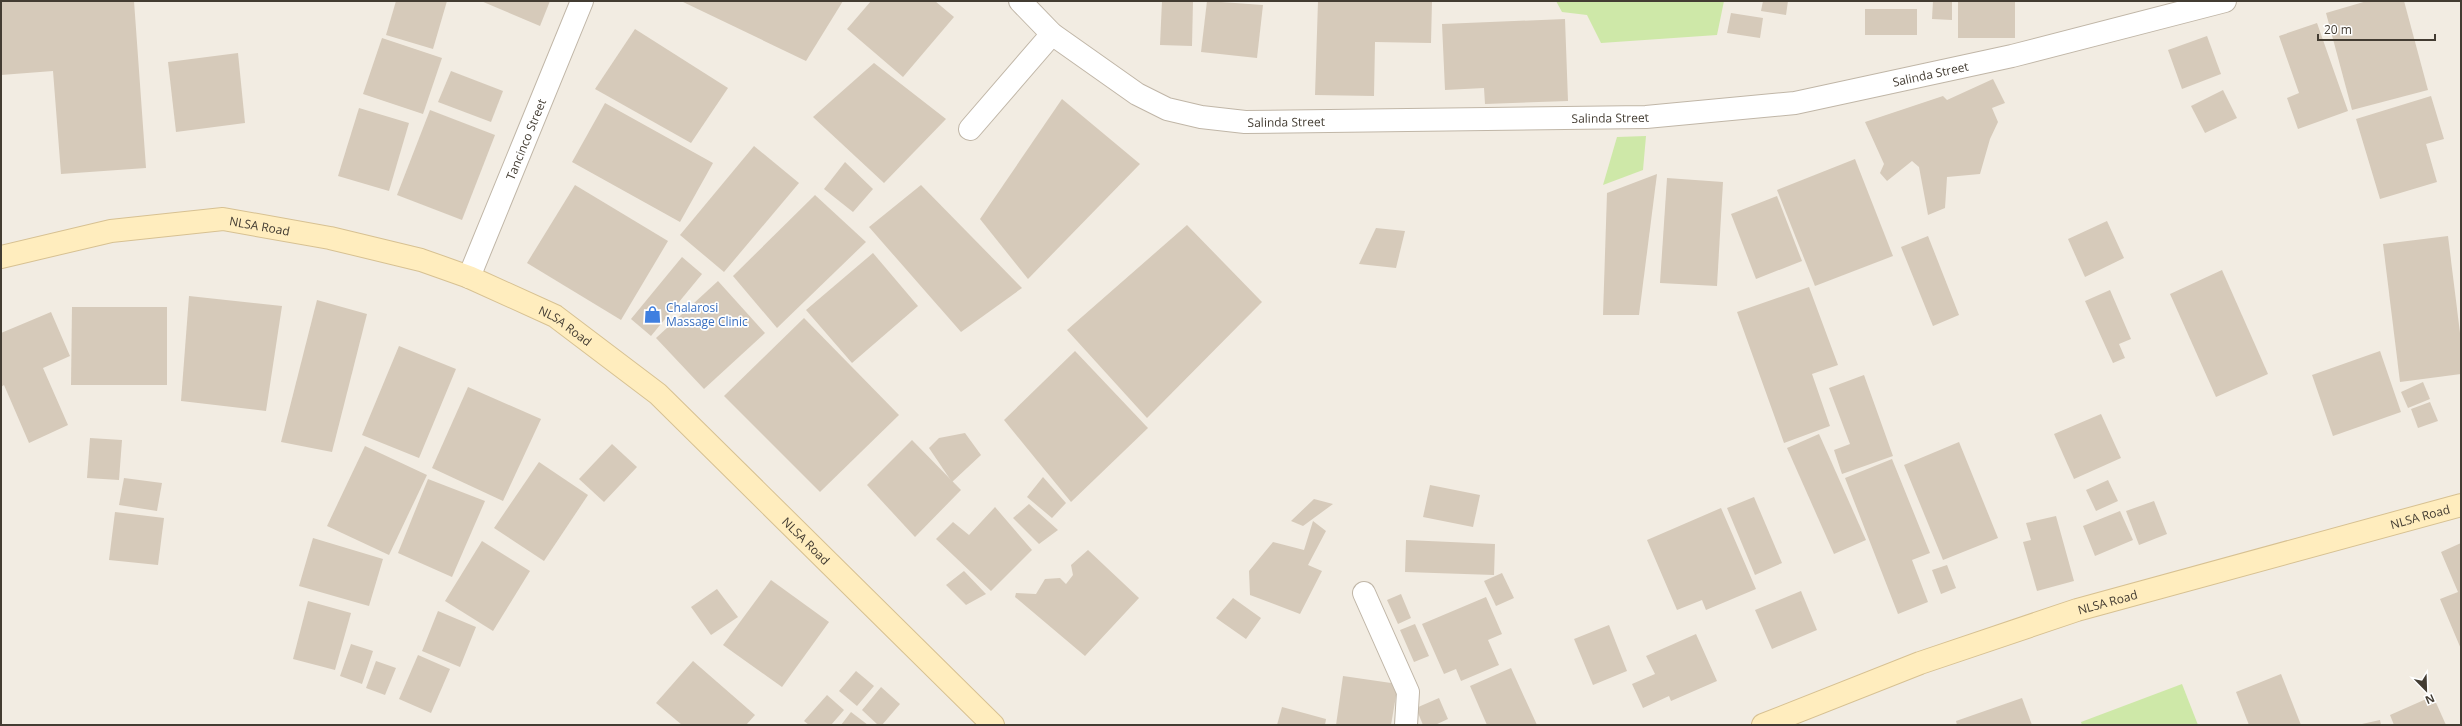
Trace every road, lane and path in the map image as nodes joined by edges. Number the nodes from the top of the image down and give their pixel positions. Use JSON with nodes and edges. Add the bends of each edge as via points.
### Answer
{"nodes":[{"id":1,"x":582,"y":1,"type":"edge"},
{"id":2,"x":1020,"y":1,"type":"edge"},
{"id":3,"x":2225,"y":1,"type":"edge"},
{"id":4,"x":1052,"y":34,"type":"junction"},
{"id":5,"x":970,"y":129,"type":"dead end"},
{"id":6,"x":1,"y":257,"type":"edge"},
{"id":7,"x":470,"y":276,"type":"junction"},
{"id":8,"x":2461,"y":505,"type":"edge"},
{"id":9,"x":1364,"y":592,"type":"dead end"},
{"id":10,"x":1774,"y":723,"type":"edge"},
{"id":11,"x":993,"y":725,"type":"edge"},
{"id":12,"x":1406,"y":725,"type":"edge"}],
"edges":[{"from":1,"to":7,"type":"street","name":"Tancinco Street"},
{"from":2,"to":4,"type":"street","name":"Salinda Street"},
{"from":3,"to":4,"type":"street","name":"Salinda Street","via":[[2012,56],[1795,103],[1646,117],[1245,122],[1201,117],[1167,109],[1137,94]]},
{"from":4,"to":5,"type":"street"},
{"from":6,"to":7,"type":"main road","name":"NLSA Road","via":[[111,231],[223,219],[386,250]]},
{"from":7,"to":11,"type":"main road","name":"NLSA Road","via":[[555,316],[658,394]]},
{"from":8,"to":10,"type":"main road","name":"NLSA Road","via":[[2077,610],[1920,663]]},
{"from":9,"to":12,"type":"street","via":[[1408,692]]}]}
